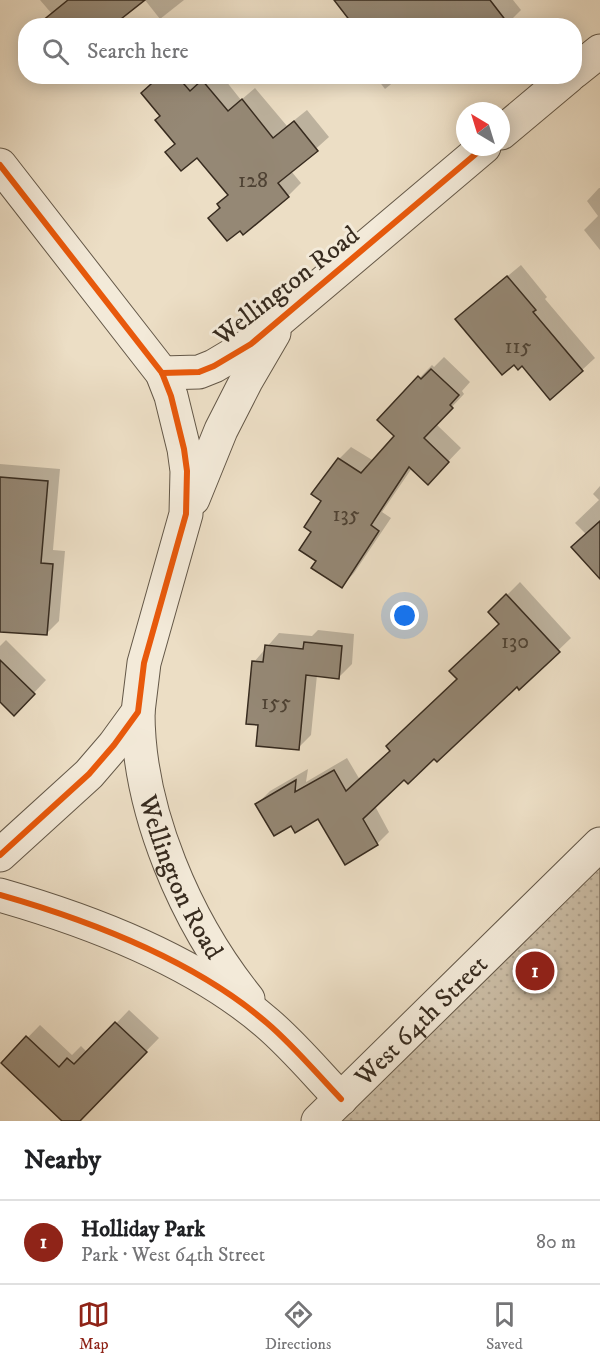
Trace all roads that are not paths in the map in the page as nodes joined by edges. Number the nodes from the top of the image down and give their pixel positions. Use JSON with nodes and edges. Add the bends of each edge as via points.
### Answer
{"nodes":[{"id":1,"x":600,"y":51,"type":"edge"},
{"id":2,"x":582,"y":66,"type":"edge"},
{"id":3,"x":559,"y":84,"type":"edge"},
{"id":4,"x":510,"y":125,"type":"edge"},
{"id":5,"x":473,"y":156,"type":"edge"},
{"id":6,"x":0,"y":165,"type":"edge"},
{"id":7,"x":299,"y":304,"type":"junction"},
{"id":8,"x":162,"y":373,"type":"junction"},
{"id":9,"x":186,"y":514,"type":"junction"},
{"id":10,"x":138,"y":712,"type":"junction"},
{"id":11,"x":600,"y":844,"type":"edge"},
{"id":12,"x":0,"y":855,"type":"edge"},
{"id":13,"x":0,"y":895,"type":"edge"},
{"id":14,"x":269,"y":1024,"type":"junction"},
{"id":15,"x":329,"y":1110,"type":"edge"}],
"edges":[{"from":1,"to":2,"type":"street"},
{"from":3,"to":4,"type":"street"},
{"from":5,"to":7,"type":"street","name":"Wellington Road"},
{"from":6,"to":8,"type":"street"},
{"from":7,"to":8,"type":"street","name":"Wellington Road","via":[[251,344],[214,366],[199,372]]},
{"from":7,"to":9,"type":"street","via":[[274,332],[246,381]]},
{"from":8,"to":9,"type":"street","name":"Wellington Road","via":[[184,449]]},
{"from":9,"to":10,"type":"street","name":"Wellington Road","via":[[144,663]]},
{"from":10,"to":12,"type":"street","name":"Wellington Road","via":[[89,774]]},
{"from":10,"to":14,"type":"street","name":"Wellington Road","via":[[138,739],[148,798],[174,873],[233,980]]},
{"from":11,"to":15,"type":"street","name":"West 64th Street"},
{"from":13,"to":14,"type":"street","name":"Wellington Road","via":[[113,934],[184,967]]},
{"from":14,"to":15,"type":"street","name":"Wellington Road"}]}
